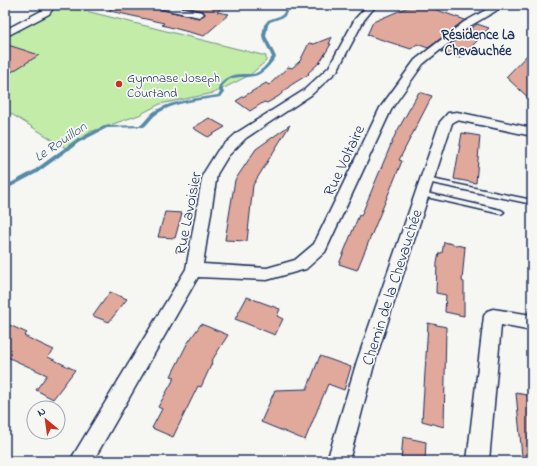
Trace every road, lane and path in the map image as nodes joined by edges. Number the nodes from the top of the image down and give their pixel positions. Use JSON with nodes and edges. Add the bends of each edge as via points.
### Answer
{"nodes":[{"id":1,"x":157,"y":5,"type":"edge"},
{"id":2,"x":502,"y":5,"type":"edge"},
{"id":3,"x":50,"y":7,"type":"dead end"},
{"id":4,"x":371,"y":7,"type":"edge"},
{"id":5,"x":199,"y":14,"type":"dead end"},
{"id":6,"x":5,"y":34,"type":"edge"},
{"id":7,"x":532,"y":132,"type":"edge"},
{"id":8,"x":424,"y":187,"type":"junction"},
{"id":9,"x":532,"y":202,"type":"edge"},
{"id":10,"x":501,"y":212,"type":"dead end"},
{"id":11,"x":194,"y":270,"type":"junction"},
{"id":12,"x":532,"y":323,"type":"edge"},
{"id":13,"x":81,"y":461,"type":"edge"},
{"id":14,"x":338,"y":461,"type":"edge"},
{"id":15,"x":478,"y":461,"type":"edge"}],
"edges":[{"from":1,"to":5,"type":"street"},
{"from":2,"to":11,"type":"street","name":"Rue Voltaire","via":[[466,24],[419,62],[386,108],[320,248],[300,265],[267,274]]},
{"from":3,"to":6,"type":"street","via":[[46,12]]},
{"from":4,"to":11,"type":"street","name":"Rue Lavoisier","via":[[360,19],[333,69],[307,94],[242,135],[222,153],[210,174]]},
{"from":7,"to":8,"type":"street","name":"Chemin de la Chevauchée","via":[[452,116],[446,122]]},
{"from":8,"to":9,"type":"lane"},
{"from":8,"to":10,"type":"lane"},
{"from":8,"to":14,"type":"street","name":"Chemin de la Chevauchée","via":[[366,361]]},
{"from":11,"to":13,"type":"street","name":"Rue Lavoisier"},
{"from":12,"to":15,"type":"street","via":[[493,316]]}]}
